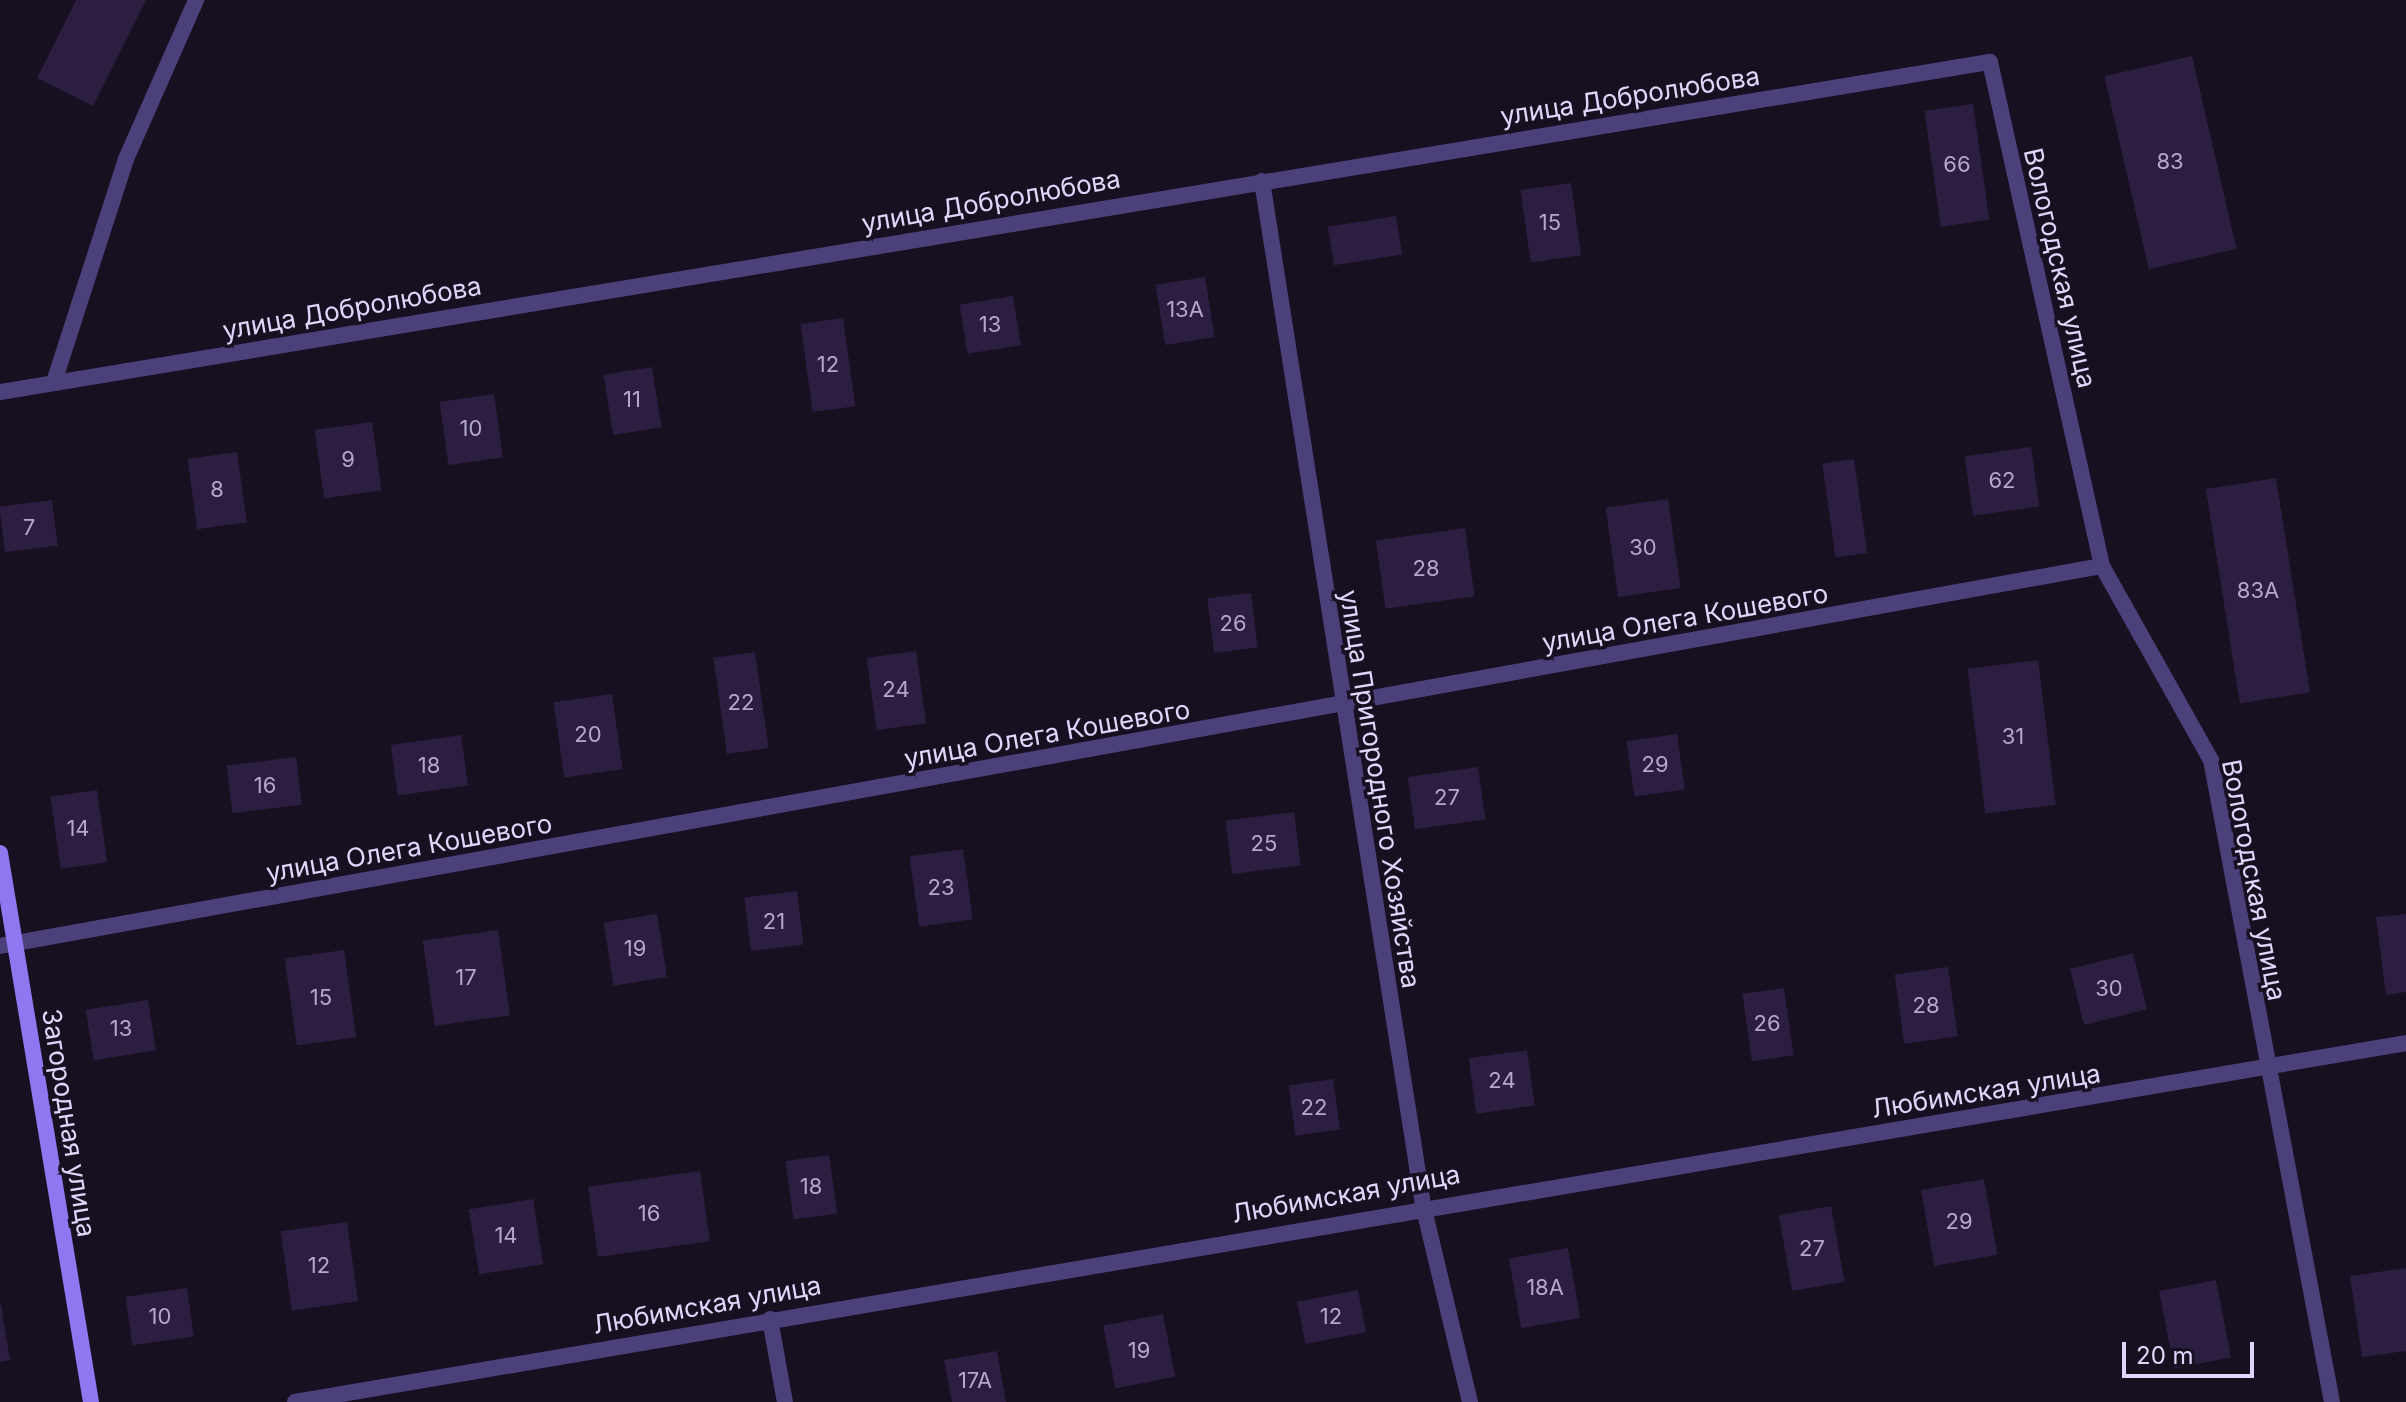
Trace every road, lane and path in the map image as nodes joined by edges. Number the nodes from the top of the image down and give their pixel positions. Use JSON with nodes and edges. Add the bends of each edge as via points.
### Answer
{"nodes":[{"id":1,"x":196,"y":0,"type":"edge"},
{"id":2,"x":1990,"y":62,"type":"joint"},
{"id":3,"x":1262,"y":181,"type":"junction"},
{"id":4,"x":54,"y":382,"type":"junction"},
{"id":5,"x":0,"y":392,"type":"edge"},
{"id":6,"x":2102,"y":566,"type":"junction"},
{"id":7,"x":1340,"y":705,"type":"junction"},
{"id":8,"x":0,"y":853,"type":"edge"},
{"id":9,"x":8,"y":945,"type":"edge"},
{"id":10,"x":2406,"y":1043,"type":"edge"},
{"id":11,"x":2265,"y":1071,"type":"junction"},
{"id":12,"x":1423,"y":1205,"type":"junction"},
{"id":13,"x":770,"y":1319,"type":"junction"},
{"id":14,"x":91,"y":1402,"type":"edge"},
{"id":15,"x":295,"y":1402,"type":"edge"},
{"id":16,"x":785,"y":1402,"type":"edge"},
{"id":17,"x":1470,"y":1402,"type":"edge"},
{"id":18,"x":2332,"y":1402,"type":"edge"}],
"edges":[{"from":1,"to":4,"type":"street","via":[[126,159]]},
{"from":2,"to":3,"type":"street","name":"улица Добролюбова"},
{"from":2,"to":6,"type":"street","name":"Вологодская улица"},
{"from":3,"to":4,"type":"street","name":"улица Добролюбова"},
{"from":3,"to":7,"type":"street","name":"улица Пригородного Хозяйства"},
{"from":4,"to":5,"type":"street","name":"улица Добролюбова"},
{"from":6,"to":7,"type":"street","name":"улица Олега Кошевого"},
{"from":6,"to":11,"type":"street","name":"Вологодская улица","via":[[2211,760]]},
{"from":7,"to":9,"type":"street","name":"улица Олега Кошевого"},
{"from":7,"to":12,"type":"street","name":"улица Пригородного Хозяйства"},
{"from":8,"to":9,"type":"street","name":"Загородная улица"},
{"from":9,"to":14,"type":"street","name":"Загородная улица"},
{"from":10,"to":11,"type":"street","name":"Любимская улица"},
{"from":11,"to":12,"type":"street","name":"Любимская улица"},
{"from":11,"to":18,"type":"street","name":"Вологодская улица"},
{"from":12,"to":13,"type":"street","name":"Любимская улица"},
{"from":12,"to":17,"type":"street","name":"улица Пригородного Хозяйства"},
{"from":13,"to":15,"type":"street","name":"Любимская улица"},
{"from":13,"to":16,"type":"street"}]}
